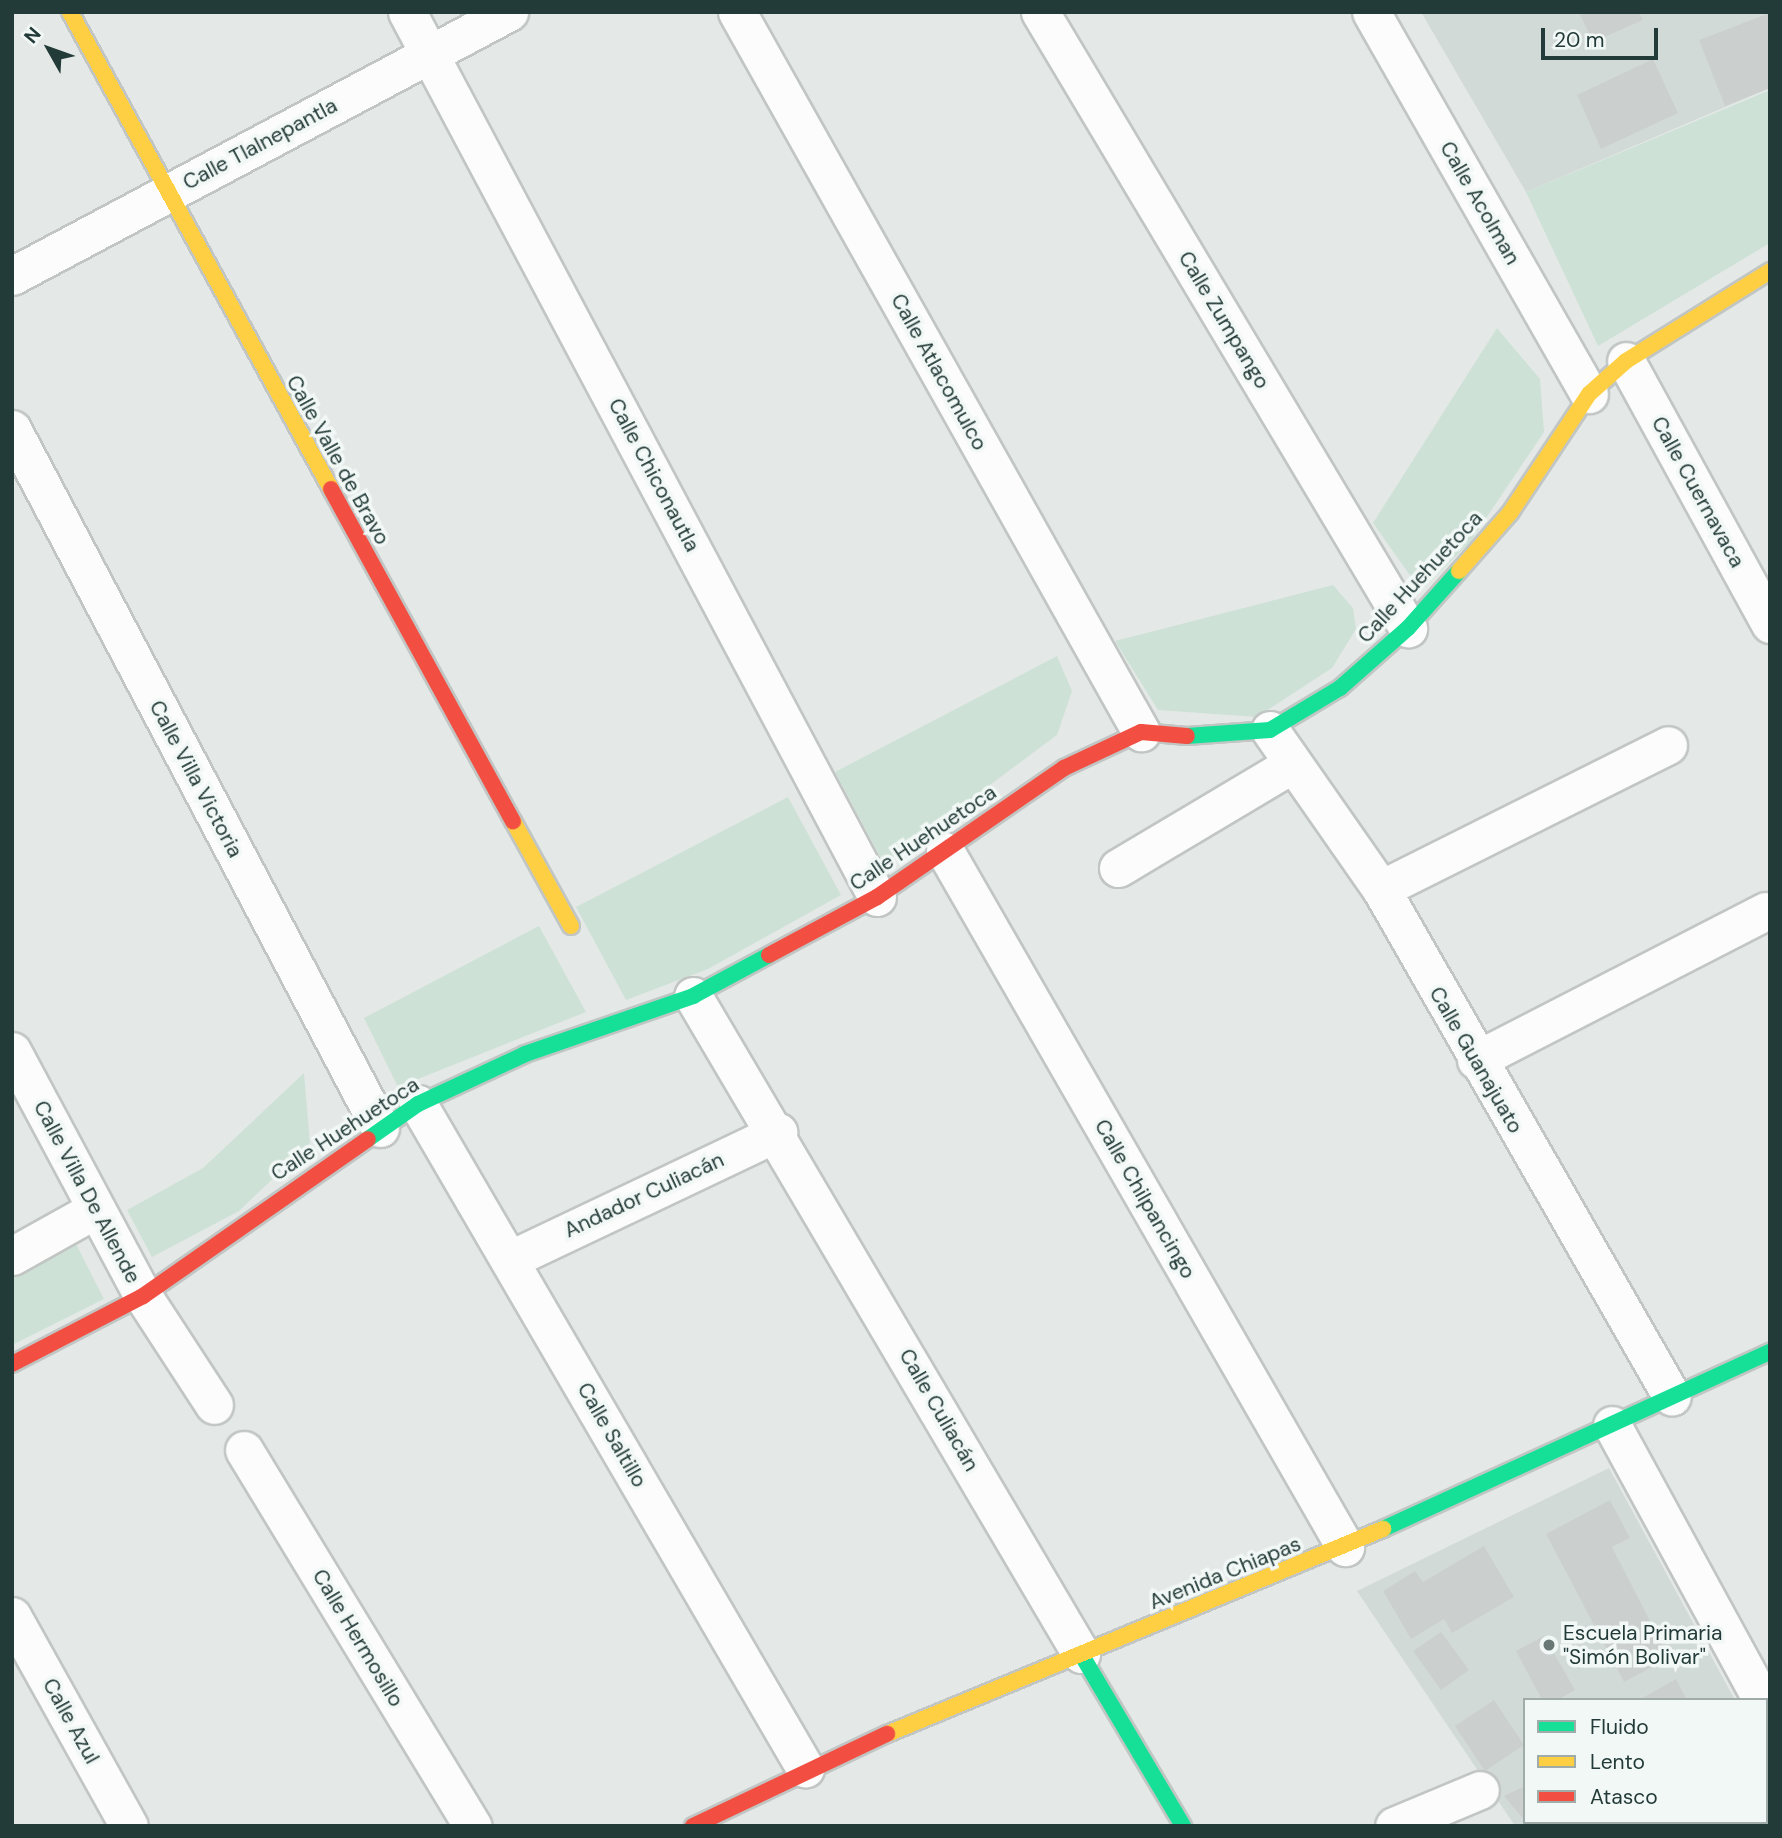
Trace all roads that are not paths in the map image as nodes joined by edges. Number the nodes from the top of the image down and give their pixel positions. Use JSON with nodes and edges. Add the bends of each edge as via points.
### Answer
{"nodes":[{"id":1,"x":70,"y":12,"type":"edge"},
{"id":2,"x":408,"y":12,"type":"edge"},
{"id":3,"x":509,"y":12,"type":"edge"},
{"id":4,"x":737,"y":12,"type":"edge"},
{"id":5,"x":1040,"y":12,"type":"edge"},
{"id":6,"x":1371,"y":12,"type":"edge"},
{"id":7,"x":431,"y":54,"type":"junction"},
{"id":8,"x":167,"y":193,"type":"junction"},
{"id":9,"x":1770,"y":271,"type":"edge"},
{"id":10,"x":12,"y":276,"type":"edge"},
{"id":11,"x":1626,"y":361,"type":"junction"},
{"id":12,"x":1589,"y":394,"type":"junction"},
{"id":13,"x":12,"y":429,"type":"edge"},
{"id":14,"x":1770,"y":624,"type":"edge"},
{"id":15,"x":1408,"y":628,"type":"junction"},
{"id":16,"x":1270,"y":730,"type":"junction"},
{"id":17,"x":1141,"y":732,"type":"junction"},
{"id":18,"x":1668,"y":745,"type":"dead end"},
{"id":19,"x":1291,"y":765,"type":"junction"},
{"id":20,"x":944,"y":851,"type":"junction"},
{"id":21,"x":1118,"y":868,"type":"dead end"},
{"id":22,"x":1381,"y":890,"type":"junction"},
{"id":23,"x":877,"y":897,"type":"junction"},
{"id":24,"x":1766,"y":911,"type":"dead end"},
{"id":25,"x":571,"y":926,"type":"dead end"},
{"id":26,"x":693,"y":996,"type":"junction"},
{"id":27,"x":12,"y":1051,"type":"edge"},
{"id":28,"x":1476,"y":1060,"type":"junction"},
{"id":29,"x":418,"y":1104,"type":"junction"},
{"id":30,"x":380,"y":1128,"type":"junction"},
{"id":31,"x":778,"y":1132,"type":"junction"},
{"id":32,"x":96,"y":1209,"type":"junction"},
{"id":33,"x":12,"y":1256,"type":"edge"},
{"id":34,"x":511,"y":1259,"type":"junction"},
{"id":35,"x":143,"y":1296,"type":"junction"},
{"id":36,"x":1770,"y":1352,"type":"edge"},
{"id":37,"x":12,"y":1364,"type":"edge"},
{"id":38,"x":1672,"y":1397,"type":"junction"},
{"id":39,"x":214,"y":1405,"type":"dead end"},
{"id":40,"x":1612,"y":1425,"type":"junction"},
{"id":41,"x":244,"y":1450,"type":"dead end"},
{"id":42,"x":1345,"y":1547,"type":"junction"},
{"id":43,"x":12,"y":1616,"type":"edge"},
{"id":44,"x":1755,"y":1652,"type":"edge"},
{"id":45,"x":1081,"y":1654,"type":"junction"},
{"id":46,"x":1762,"y":1698,"type":"edge"},
{"id":47,"x":805,"y":1768,"type":"junction"},
{"id":48,"x":1480,"y":1790,"type":"dead end"},
{"id":49,"x":129,"y":1826,"type":"edge"},
{"id":50,"x":473,"y":1826,"type":"edge"},
{"id":51,"x":693,"y":1826,"type":"edge"},
{"id":52,"x":1184,"y":1826,"type":"edge"},
{"id":53,"x":1394,"y":1826,"type":"edge"}],
"edges":[{"from":1,"to":8,"type":"street","name":"Calle Valle de Bravo"},
{"from":2,"to":7,"type":"street","name":"Calle Chiconautla"},
{"from":3,"to":7,"type":"street","name":"Calle Tlalnepantla"},
{"from":4,"to":17,"type":"street","name":"Calle Atlacomulco"},
{"from":5,"to":15,"type":"street","name":"Calle Zumpango"},
{"from":6,"to":12,"type":"street","name":"Calle Acolman"},
{"from":7,"to":8,"type":"street","name":"Calle Tlalnepantla"},
{"from":7,"to":23,"type":"street","name":"Calle Chiconautla"},
{"from":8,"to":10,"type":"street","name":"Calle Tlalnepantla"},
{"from":8,"to":25,"type":"street","name":"Calle Valle de Bravo"},
{"from":9,"to":11,"type":"street","name":"Calle Huehuetoca"},
{"from":11,"to":12,"type":"street","name":"Calle Huehuetoca"},
{"from":11,"to":14,"type":"street","name":"Calle Cuernavaca"},
{"from":12,"to":15,"type":"street","name":"Calle Huehuetoca","via":[[1510,513]]},
{"from":13,"to":30,"type":"street","name":"Calle Villa Victoria"},
{"from":15,"to":16,"type":"street","name":"Calle Huehuetoca","via":[[1340,688]]},
{"from":16,"to":17,"type":"street","name":"Calle Huehuetoca","via":[[1211,738]]},
{"from":16,"to":19,"type":"street","name":"Calle Guanajuato"},
{"from":17,"to":20,"type":"street","name":"Calle Huehuetoca","via":[[1064,768]]},
{"from":18,"to":22,"type":"street"},
{"from":19,"to":21,"type":"street"},
{"from":19,"to":22,"type":"street","name":"Calle Guanajuato"},
{"from":20,"to":23,"type":"street","name":"Calle Huehuetoca"},
{"from":20,"to":42,"type":"street","name":"Calle Chilpancingo"},
{"from":22,"to":28,"type":"street","name":"Calle Guanajuato"},
{"from":23,"to":26,"type":"street","name":"Calle Huehuetoca"},
{"from":24,"to":28,"type":"street"},
{"from":26,"to":29,"type":"street","name":"Calle Huehuetoca","via":[[525,1054]]},
{"from":26,"to":31,"type":"street","name":"Calle Culiacán"},
{"from":27,"to":32,"type":"street","name":"Calle Villa De Allende"},
{"from":28,"to":38,"type":"street","name":"Calle Guanajuato"},
{"from":29,"to":30,"type":"street","name":"Calle Huehuetoca"},
{"from":29,"to":34,"type":"street","name":"Calle Saltillo"},
{"from":30,"to":35,"type":"street","name":"Calle Huehuetoca"},
{"from":31,"to":34,"type":"street","name":"Andador Culiacán"},
{"from":31,"to":45,"type":"street","name":"Calle Culiacán"},
{"from":32,"to":33,"type":"street"},
{"from":32,"to":35,"type":"street","name":"Calle Villa De Allende"},
{"from":34,"to":47,"type":"street","name":"Calle Saltillo"},
{"from":35,"to":37,"type":"street","name":"Calle Huehuetoca"},
{"from":35,"to":39,"type":"street"},
{"from":36,"to":38,"type":"street","name":"Avenida Chiapas"},
{"from":38,"to":40,"type":"street","name":"Avenida Chiapas"},
{"from":40,"to":42,"type":"street","name":"Avenida Chiapas"},
{"from":40,"to":44,"type":"street"},
{"from":41,"to":50,"type":"street","name":"Calle Hermosillo"},
{"from":42,"to":45,"type":"street","name":"Avenida Chiapas"},
{"from":43,"to":49,"type":"street","name":"Calle Azul"},
{"from":44,"to":46,"type":"street"},
{"from":45,"to":47,"type":"street","name":"Avenida Chiapas"},
{"from":45,"to":52,"type":"street","name":"Calle Culiacán"},
{"from":47,"to":51,"type":"street","name":"Avenida Chiapas"},
{"from":48,"to":53,"type":"street"}]}
